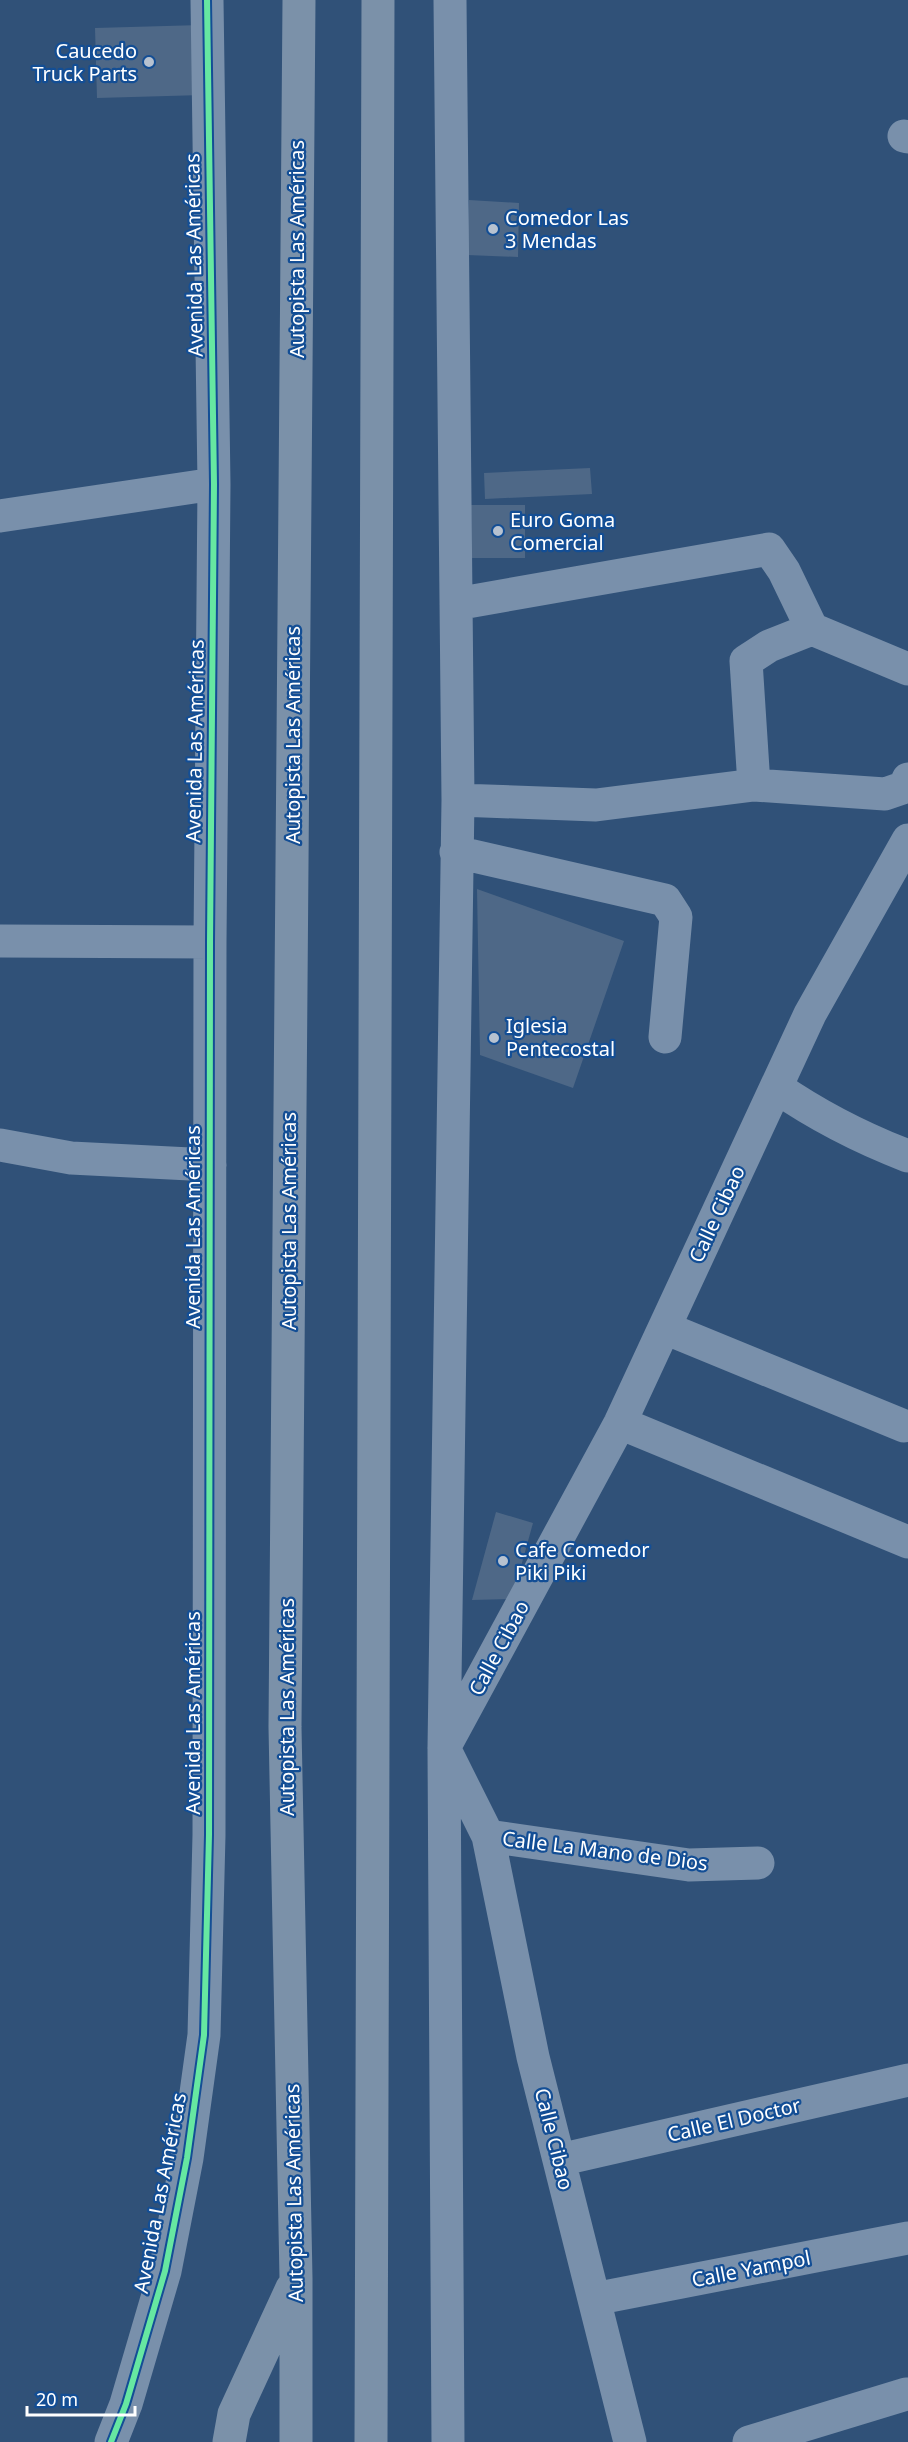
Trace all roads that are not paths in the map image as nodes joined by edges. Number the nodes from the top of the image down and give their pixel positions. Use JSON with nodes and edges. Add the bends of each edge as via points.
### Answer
{"nodes":[{"id":1,"x":207,"y":0,"type":"edge"},
{"id":2,"x":299,"y":0,"type":"edge"},
{"id":3,"x":378,"y":0,"type":"edge"},
{"id":4,"x":450,"y":0,"type":"edge"},
{"id":5,"x":214,"y":484,"type":"junction"},
{"id":6,"x":0,"y":516,"type":"edge"},
{"id":7,"x":456,"y":604,"type":"junction"},
{"id":8,"x":812,"y":629,"type":"junction"},
{"id":9,"x":908,"y":669,"type":"edge"},
{"id":10,"x":908,"y":779,"type":"edge"},
{"id":11,"x":754,"y":785,"type":"junction"},
{"id":12,"x":458,"y":800,"type":"junction"},
{"id":13,"x":908,"y":840,"type":"edge"},
{"id":14,"x":456,"y":852,"type":"junction"},
{"id":15,"x":0,"y":941,"type":"edge"},
{"id":16,"x":210,"y":942,"type":"junction"},
{"id":17,"x":665,"y":1037,"type":"dead end"},
{"id":18,"x":777,"y":1087,"type":"junction"},
{"id":19,"x":0,"y":1145,"type":"edge"},
{"id":20,"x":908,"y":1156,"type":"edge"},
{"id":21,"x":210,"y":1165,"type":"junction"},
{"id":22,"x":665,"y":1328,"type":"junction"},
{"id":23,"x":620,"y":1423,"type":"junction"},
{"id":24,"x":904,"y":1426,"type":"dead end"},
{"id":25,"x":908,"y":1542,"type":"edge"},
{"id":26,"x":444,"y":1748,"type":"junction"},
{"id":27,"x":488,"y":1836,"type":"junction"},
{"id":28,"x":758,"y":1863,"type":"dead end"},
{"id":29,"x":908,"y":2080,"type":"edge"},
{"id":30,"x":559,"y":2160,"type":"junction"},
{"id":31,"x":908,"y":2238,"type":"edge"},
{"id":32,"x":296,"y":2278,"type":"junction"},
{"id":33,"x":594,"y":2299,"type":"junction"},
{"id":34,"x":906,"y":2394,"type":"dead end"},
{"id":35,"x":111,"y":2442,"type":"edge"},
{"id":36,"x":229,"y":2442,"type":"edge"},
{"id":37,"x":296,"y":2442,"type":"edge"},
{"id":38,"x":371,"y":2442,"type":"edge"},
{"id":39,"x":448,"y":2442,"type":"edge"},
{"id":40,"x":630,"y":2442,"type":"edge"},
{"id":41,"x":749,"y":2442,"type":"edge"}],
"edges":[{"from":1,"to":5,"type":"street","name":"Avenida Las Américas"},
{"from":2,"to":32,"type":"highway","name":"Autopista Las Américas","via":[[285,1727]]},
{"from":3,"to":38,"type":"highway"},
{"from":4,"to":7,"type":"street"},
{"from":5,"to":6,"type":"street"},
{"from":5,"to":16,"type":"street","name":"Avenida Las Américas"},
{"from":7,"to":8,"type":"street","via":[[769,549]]},
{"from":7,"to":12,"type":"street"},
{"from":8,"to":9,"type":"street"},
{"from":8,"to":11,"type":"street","via":[[770,645],[746,661]]},
{"from":10,"to":11,"type":"street","via":[[905,787],[885,794]]},
{"from":11,"to":12,"type":"street","via":[[596,806]]},
{"from":12,"to":14,"type":"street"},
{"from":13,"to":18,"type":"street","name":"Calle Cibao","via":[[810,1014]]},
{"from":14,"to":17,"type":"street","via":[[664,900],[676,917]]},
{"from":14,"to":26,"type":"street"},
{"from":15,"to":16,"type":"street"},
{"from":16,"to":21,"type":"street","name":"Avenida Las Américas"},
{"from":18,"to":20,"type":"street","via":[[811,1112]]},
{"from":18,"to":22,"type":"street","name":"Calle Cibao"},
{"from":19,"to":21,"type":"street","via":[[71,1158]]},
{"from":21,"to":35,"type":"street","name":"Avenida Las Américas","via":[[209,1835],[204,2035],[187,2158],[165,2271]]},
{"from":22,"to":23,"type":"street","name":"Calle Cibao"},
{"from":22,"to":24,"type":"street"},
{"from":23,"to":25,"type":"street"},
{"from":23,"to":26,"type":"street","name":"Calle Cibao"},
{"from":26,"to":27,"type":"street","name":"Calle Cibao"},
{"from":26,"to":39,"type":"street"},
{"from":27,"to":28,"type":"street","name":"Calle La Mano de Dios","via":[[688,1865]]},
{"from":27,"to":30,"type":"street","name":"Calle Cibao","via":[[533,2057]]},
{"from":29,"to":30,"type":"street","name":"Calle El Doctor"},
{"from":30,"to":33,"type":"street","name":"Calle Cibao"},
{"from":31,"to":33,"type":"street","name":"Calle Yampol"},
{"from":32,"to":36,"type":"highway","via":[[234,2414]]},
{"from":32,"to":37,"type":"highway","name":"Autopista Las Américas"},
{"from":33,"to":40,"type":"street","name":"Calle Cibao"},
{"from":34,"to":41,"type":"street"}]}
